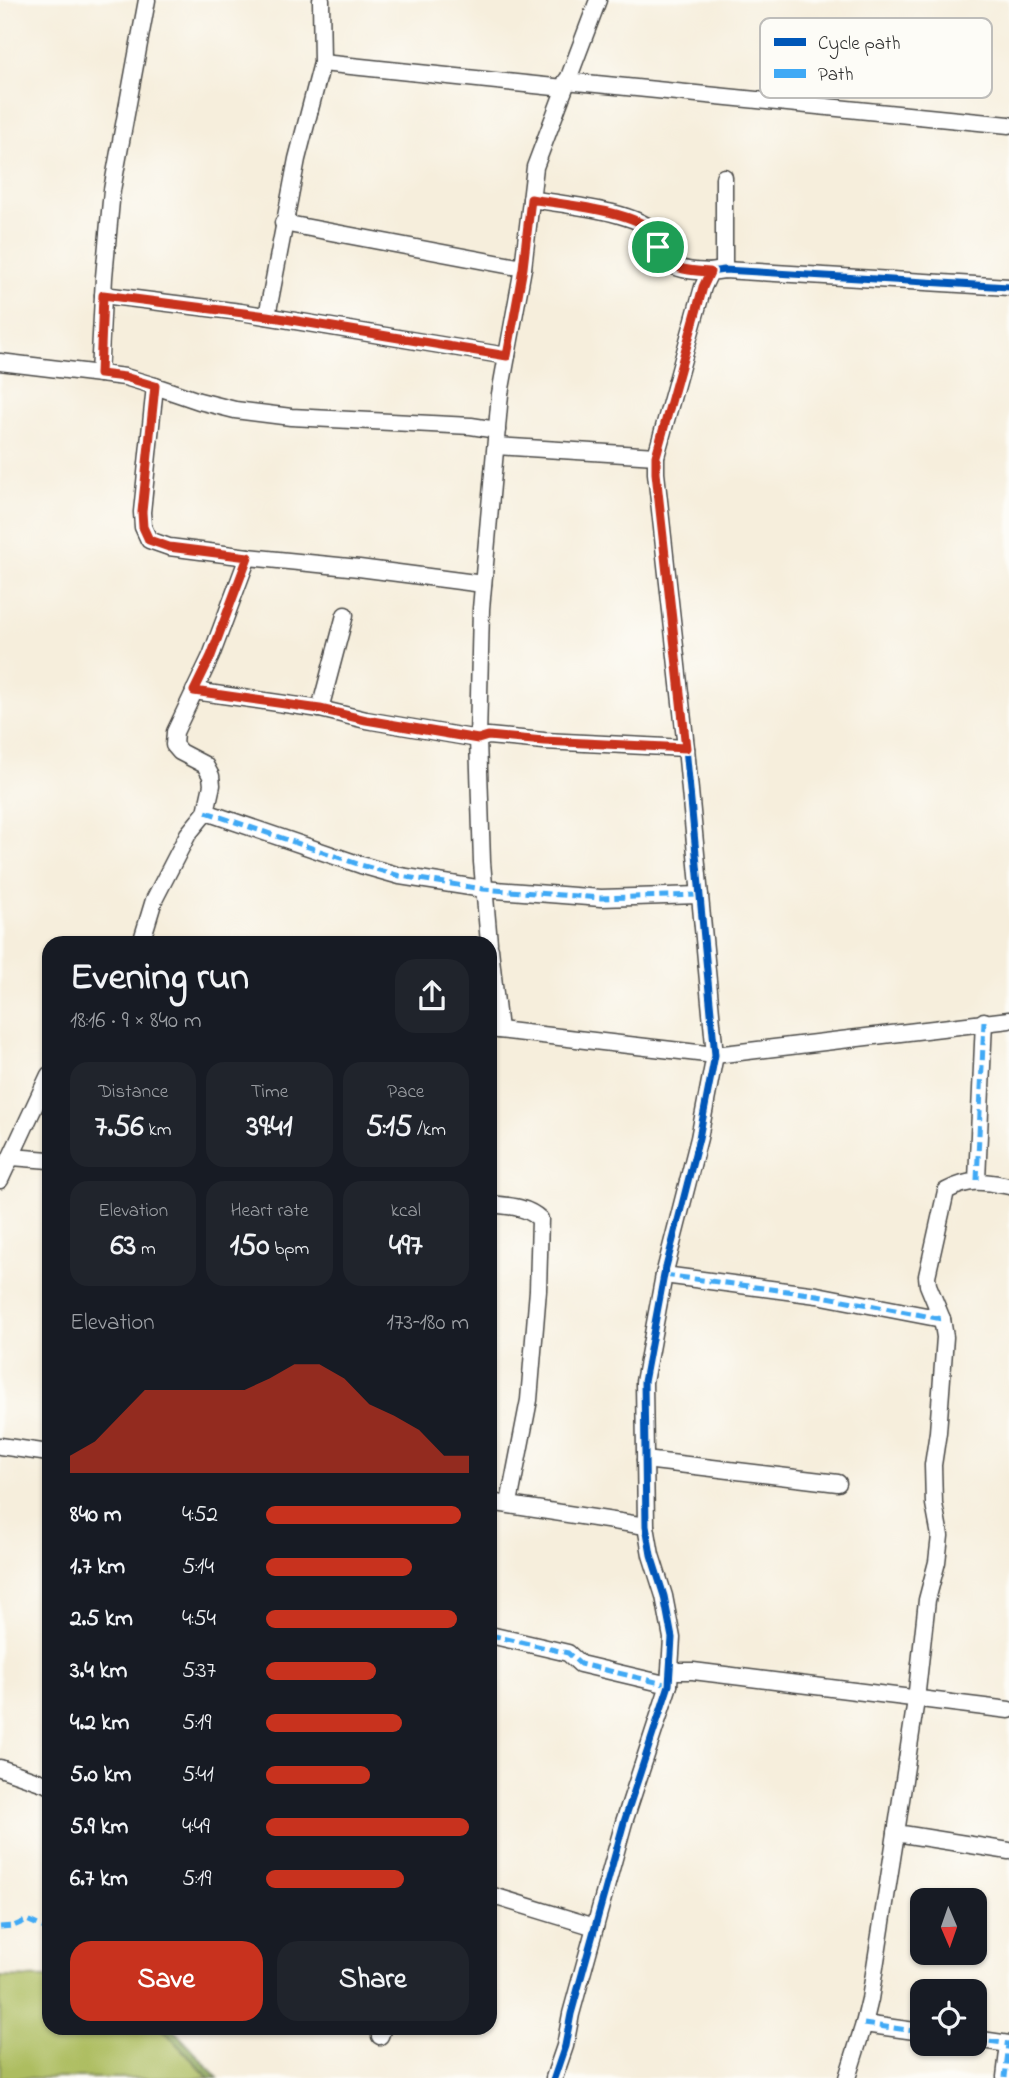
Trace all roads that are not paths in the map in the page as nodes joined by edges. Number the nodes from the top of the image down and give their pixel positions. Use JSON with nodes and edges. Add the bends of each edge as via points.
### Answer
{"nodes":[{"id":1,"x":147,"y":0,"type":"edge"},
{"id":2,"x":321,"y":0,"type":"edge"},
{"id":3,"x":594,"y":1,"type":"edge"},
{"id":4,"x":322,"y":63,"type":"junction"},
{"id":5,"x":565,"y":85,"type":"junction"},
{"id":6,"x":1009,"y":125,"type":"edge"},
{"id":7,"x":724,"y":177,"type":"dead end"},
{"id":8,"x":531,"y":199,"type":"junction"},
{"id":9,"x":283,"y":223,"type":"junction"},
{"id":10,"x":523,"y":268,"type":"junction"},
{"id":11,"x":717,"y":271,"type":"junction"},
{"id":12,"x":1009,"y":287,"type":"edge"},
{"id":13,"x":103,"y":295,"type":"junction"},
{"id":14,"x":267,"y":316,"type":"junction"},
{"id":15,"x":507,"y":356,"type":"junction"},
{"id":16,"x":0,"y":362,"type":"edge"},
{"id":17,"x":100,"y":374,"type":"junction"},
{"id":18,"x":155,"y":386,"type":"junction"},
{"id":19,"x":496,"y":438,"type":"junction"},
{"id":20,"x":656,"y":456,"type":"junction"},
{"id":21,"x":248,"y":557,"type":"junction"},
{"id":22,"x":483,"y":584,"type":"junction"},
{"id":23,"x":345,"y":615,"type":"dead end"},
{"id":24,"x":194,"y":691,"type":"junction"},
{"id":25,"x":320,"y":709,"type":"junction"},
{"id":26,"x":478,"y":739,"type":"junction"},
{"id":27,"x":686,"y":748,"type":"junction"},
{"id":28,"x":206,"y":812,"type":"junction"},
{"id":29,"x":484,"y":889,"type":"junction"},
{"id":30,"x":700,"y":895,"type":"junction"},
{"id":31,"x":143,"y":936,"type":"edge"},
{"id":32,"x":488,"y":936,"type":"edge"},
{"id":33,"x":1009,"y":1020,"type":"edge"},
{"id":34,"x":984,"y":1021,"type":"junction"},
{"id":35,"x":497,"y":1029,"type":"edge"},
{"id":36,"x":715,"y":1055,"type":"junction"},
{"id":37,"x":42,"y":1091,"type":"edge"},
{"id":38,"x":12,"y":1157,"type":"junction"},
{"id":39,"x":42,"y":1159,"type":"edge"},
{"id":40,"x":0,"y":1180,"type":"edge"},
{"id":41,"x":977,"y":1180,"type":"junction"},
{"id":42,"x":1009,"y":1186,"type":"edge"},
{"id":43,"x":497,"y":1205,"type":"edge"},
{"id":44,"x":664,"y":1275,"type":"junction"},
{"id":45,"x":942,"y":1319,"type":"junction"},
{"id":46,"x":0,"y":1446,"type":"edge"},
{"id":47,"x":42,"y":1452,"type":"edge"},
{"id":48,"x":645,"y":1460,"type":"junction"},
{"id":49,"x":838,"y":1483,"type":"dead end"},
{"id":50,"x":497,"y":1502,"type":"edge"},
{"id":51,"x":509,"y":1503,"type":"junction"},
{"id":52,"x":646,"y":1526,"type":"junction"},
{"id":53,"x":497,"y":1637,"type":"edge"},
{"id":54,"x":669,"y":1678,"type":"junction"},
{"id":55,"x":916,"y":1700,"type":"junction"},
{"id":56,"x":1009,"y":1710,"type":"edge"},
{"id":57,"x":0,"y":1768,"type":"edge"},
{"id":58,"x":42,"y":1783,"type":"edge"},
{"id":59,"x":896,"y":1833,"type":"junction"},
{"id":60,"x":1009,"y":1851,"type":"edge"},
{"id":61,"x":497,"y":1897,"type":"edge"},
{"id":62,"x":595,"y":1927,"type":"junction"},
{"id":63,"x":864,"y":2024,"type":"junction"},
{"id":64,"x":910,"y":2030,"type":"edge"},
{"id":65,"x":987,"y":2041,"type":"edge"},
{"id":66,"x":1005,"y":2077,"type":"edge"},
{"id":67,"x":554,"y":2078,"type":"edge"},
{"id":68,"x":847,"y":2078,"type":"edge"}],
"edges":[{"from":1,"to":13,"type":"street","via":[[112,190]]},
{"from":2,"to":4,"type":"street"},
{"from":3,"to":5,"type":"street"},
{"from":4,"to":5,"type":"street"},
{"from":4,"to":9,"type":"street"},
{"from":5,"to":6,"type":"street"},
{"from":5,"to":8,"type":"street","via":[[535,167]]},
{"from":7,"to":11,"type":"street"},
{"from":8,"to":10,"type":"street"},
{"from":8,"to":11,"type":"street","via":[[639,222],[656,233],[666,261],[685,270]]},
{"from":9,"to":10,"type":"street"},
{"from":9,"to":14,"type":"street"},
{"from":10,"to":15,"type":"street"},
{"from":11,"to":12,"type":"street"},
{"from":11,"to":20,"type":"street","via":[[703,287]]},
{"from":13,"to":14,"type":"street"},
{"from":13,"to":17,"type":"street"},
{"from":14,"to":15,"type":"street"},
{"from":15,"to":19,"type":"street"},
{"from":16,"to":17,"type":"street"},
{"from":17,"to":18,"type":"street"},
{"from":18,"to":19,"type":"street","via":[[235,410],[471,426]]},
{"from":18,"to":21,"type":"street","via":[[142,512],[149,540],[169,547]]},
{"from":19,"to":20,"type":"street"},
{"from":19,"to":22,"type":"street"},
{"from":20,"to":27,"type":"street"},
{"from":21,"to":22,"type":"street"},
{"from":21,"to":24,"type":"street"},
{"from":22,"to":26,"type":"street"},
{"from":23,"to":25,"type":"street"},
{"from":24,"to":25,"type":"street"},
{"from":24,"to":28,"type":"street","via":[[175,732],[174,745],[205,765],[211,776]]},
{"from":25,"to":26,"type":"street"},
{"from":26,"to":27,"type":"street"},
{"from":26,"to":29,"type":"street"},
{"from":27,"to":30,"type":"street"},
{"from":28,"to":29,"type":"street","via":[[400,876]]},
{"from":28,"to":31,"type":"street","via":[[188,834],[154,900]]},
{"from":29,"to":30,"type":"street","via":[[601,898]]},
{"from":29,"to":32,"type":"street"},
{"from":30,"to":36,"type":"street"},
{"from":33,"to":34,"type":"street"},
{"from":34,"to":36,"type":"street"},
{"from":34,"to":41,"type":"street"},
{"from":35,"to":36,"type":"street"},
{"from":36,"to":44,"type":"street"},
{"from":37,"to":38,"type":"street"},
{"from":38,"to":39,"type":"street"},
{"from":38,"to":40,"type":"street"},
{"from":41,"to":42,"type":"street"},
{"from":41,"to":45,"type":"street","via":[[946,1191],[927,1276]]},
{"from":43,"to":51,"type":"street","via":[[523,1209],[540,1219],[529,1399]]},
{"from":44,"to":45,"type":"street","via":[[817,1295]]},
{"from":44,"to":48,"type":"street","via":[[644,1382]]},
{"from":45,"to":55,"type":"street","via":[[945,1337],[933,1478],[940,1536]]},
{"from":46,"to":47,"type":"street"},
{"from":48,"to":49,"type":"street"},
{"from":48,"to":52,"type":"street"},
{"from":50,"to":51,"type":"street"},
{"from":51,"to":52,"type":"street"},
{"from":52,"to":54,"type":"street","via":[[672,1638]]},
{"from":53,"to":54,"type":"street","via":[[568,1653],[580,1664]]},
{"from":54,"to":55,"type":"street","via":[[693,1671]]},
{"from":54,"to":62,"type":"street"},
{"from":55,"to":56,"type":"street"},
{"from":55,"to":59,"type":"street"},
{"from":57,"to":58,"type":"street"},
{"from":59,"to":60,"type":"street"},
{"from":59,"to":63,"type":"street"},
{"from":61,"to":62,"type":"street"},
{"from":62,"to":67,"type":"street"},
{"from":63,"to":64,"type":"street"},
{"from":63,"to":68,"type":"street"},
{"from":65,"to":66,"type":"street","via":[[1009,2044]]}]}
